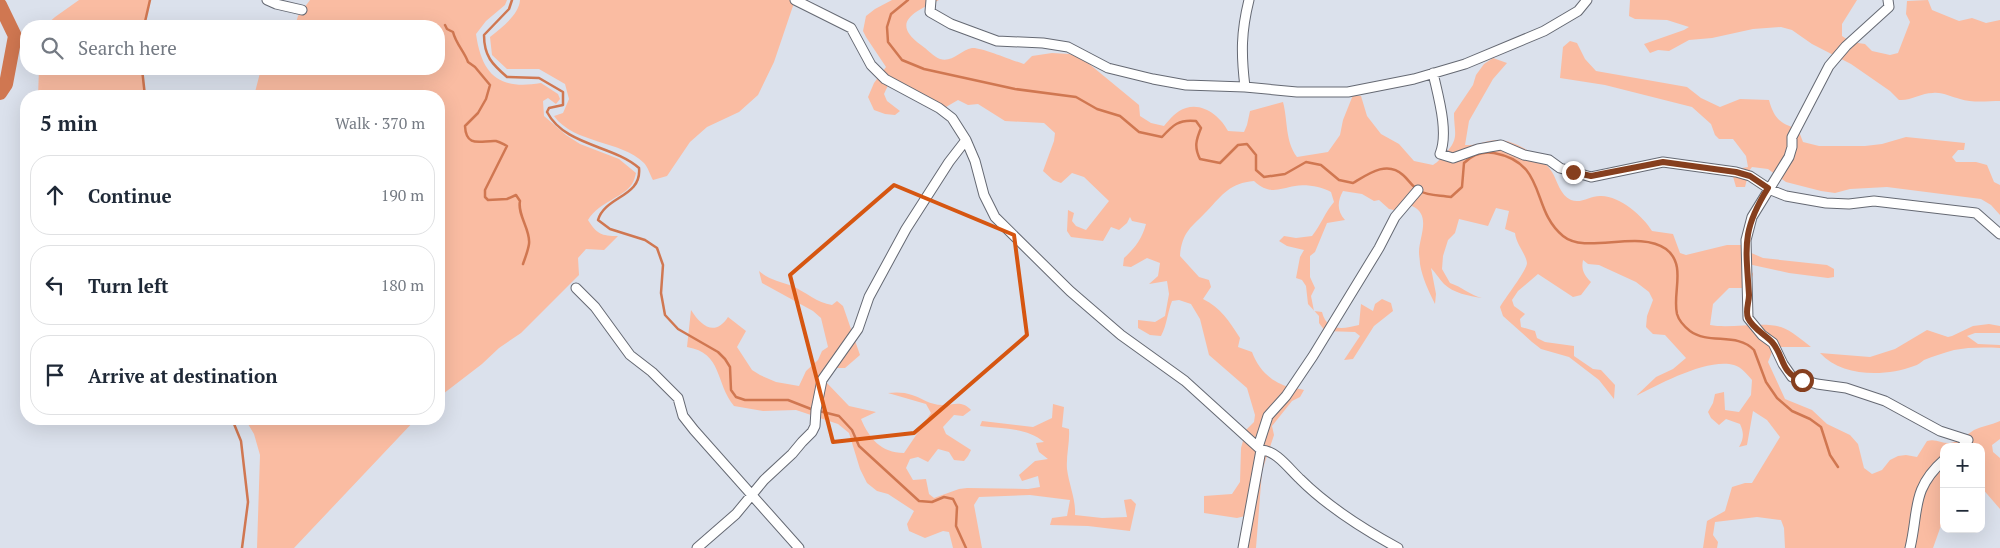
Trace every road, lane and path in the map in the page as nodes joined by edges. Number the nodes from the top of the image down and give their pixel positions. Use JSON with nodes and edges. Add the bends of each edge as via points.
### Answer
{"nodes":[{"id":1,"x":267,"y":0,"type":"edge"},
{"id":2,"x":795,"y":0,"type":"edge"},
{"id":3,"x":931,"y":0,"type":"edge"},
{"id":4,"x":1249,"y":0,"type":"edge"},
{"id":5,"x":1587,"y":0,"type":"edge"},
{"id":6,"x":1888,"y":0,"type":"edge"},
{"id":7,"x":302,"y":10,"type":"dead end"},
{"id":8,"x":1433,"y":74,"type":"junction"},
{"id":9,"x":1245,"y":87,"type":"junction"},
{"id":10,"x":966,"y":140,"type":"junction"},
{"id":11,"x":1768,"y":188,"type":"junction"},
{"id":12,"x":1418,"y":190,"type":"dead end"},
{"id":13,"x":2000,"y":234,"type":"edge"},
{"id":14,"x":576,"y":288,"type":"dead end"},
{"id":15,"x":1965,"y":443,"type":"edge"},
{"id":16,"x":1260,"y":448,"type":"junction"},
{"id":17,"x":1940,"y":465,"type":"edge"},
{"id":18,"x":752,"y":495,"type":"junction"},
{"id":19,"x":697,"y":548,"type":"edge"},
{"id":20,"x":799,"y":548,"type":"edge"},
{"id":21,"x":1243,"y":548,"type":"edge"},
{"id":22,"x":1398,"y":548,"type":"edge"},
{"id":23,"x":1910,"y":548,"type":"edge"}],
"edges":[{"from":1,"to":7,"type":"street"},
{"from":2,"to":10,"type":"street","via":[[851,28],[871,65],[885,79],[939,108],[952,118]]},
{"from":3,"to":9,"type":"street","via":[[930,12],[951,24],[997,40],[1068,47],[1108,68],[1154,80],[1186,85]]},
{"from":4,"to":9,"type":"street","via":[[1241,53]]},
{"from":5,"to":8,"type":"street","via":[[1578,11],[1544,31]]},
{"from":6,"to":11,"type":"street","via":[[1889,7],[1828,66],[1792,137],[1789,157]]},
{"from":8,"to":9,"type":"street","via":[[1348,92]]},
{"from":8,"to":11,"type":"street","via":[[1444,140],[1440,154],[1453,158],[1501,145],[1524,155],[1549,160],[1560,168],[1591,176],[1663,162],[1736,172],[1750,176]]},
{"from":10,"to":16,"type":"street","via":[[984,195],[995,217],[1070,291],[1121,335],[1185,381]]},
{"from":10,"to":18,"type":"street","via":[[906,229],[869,297],[858,329],[822,380],[812,432]]},
{"from":11,"to":13,"type":"street","via":[[1786,196],[1826,203],[1874,201],[1976,213]]},
{"from":11,"to":15,"type":"street","via":[[1752,217],[1746,240],[1748,318],[1773,343],[1792,377],[1885,400],[1940,431],[1968,440]]},
{"from":12,"to":16,"type":"street","via":[[1395,217],[1313,356],[1268,416]]},
{"from":14,"to":18,"type":"street","via":[[595,307],[630,355],[678,398],[683,416]]},
{"from":16,"to":21,"type":"street"},
{"from":16,"to":22,"type":"street","via":[[1283,462],[1301,481],[1343,514]]},
{"from":17,"to":23,"type":"street","via":[[1924,484],[1917,499]]},
{"from":18,"to":19,"type":"street","via":[[736,514]]},
{"from":18,"to":20,"type":"street"}]}
